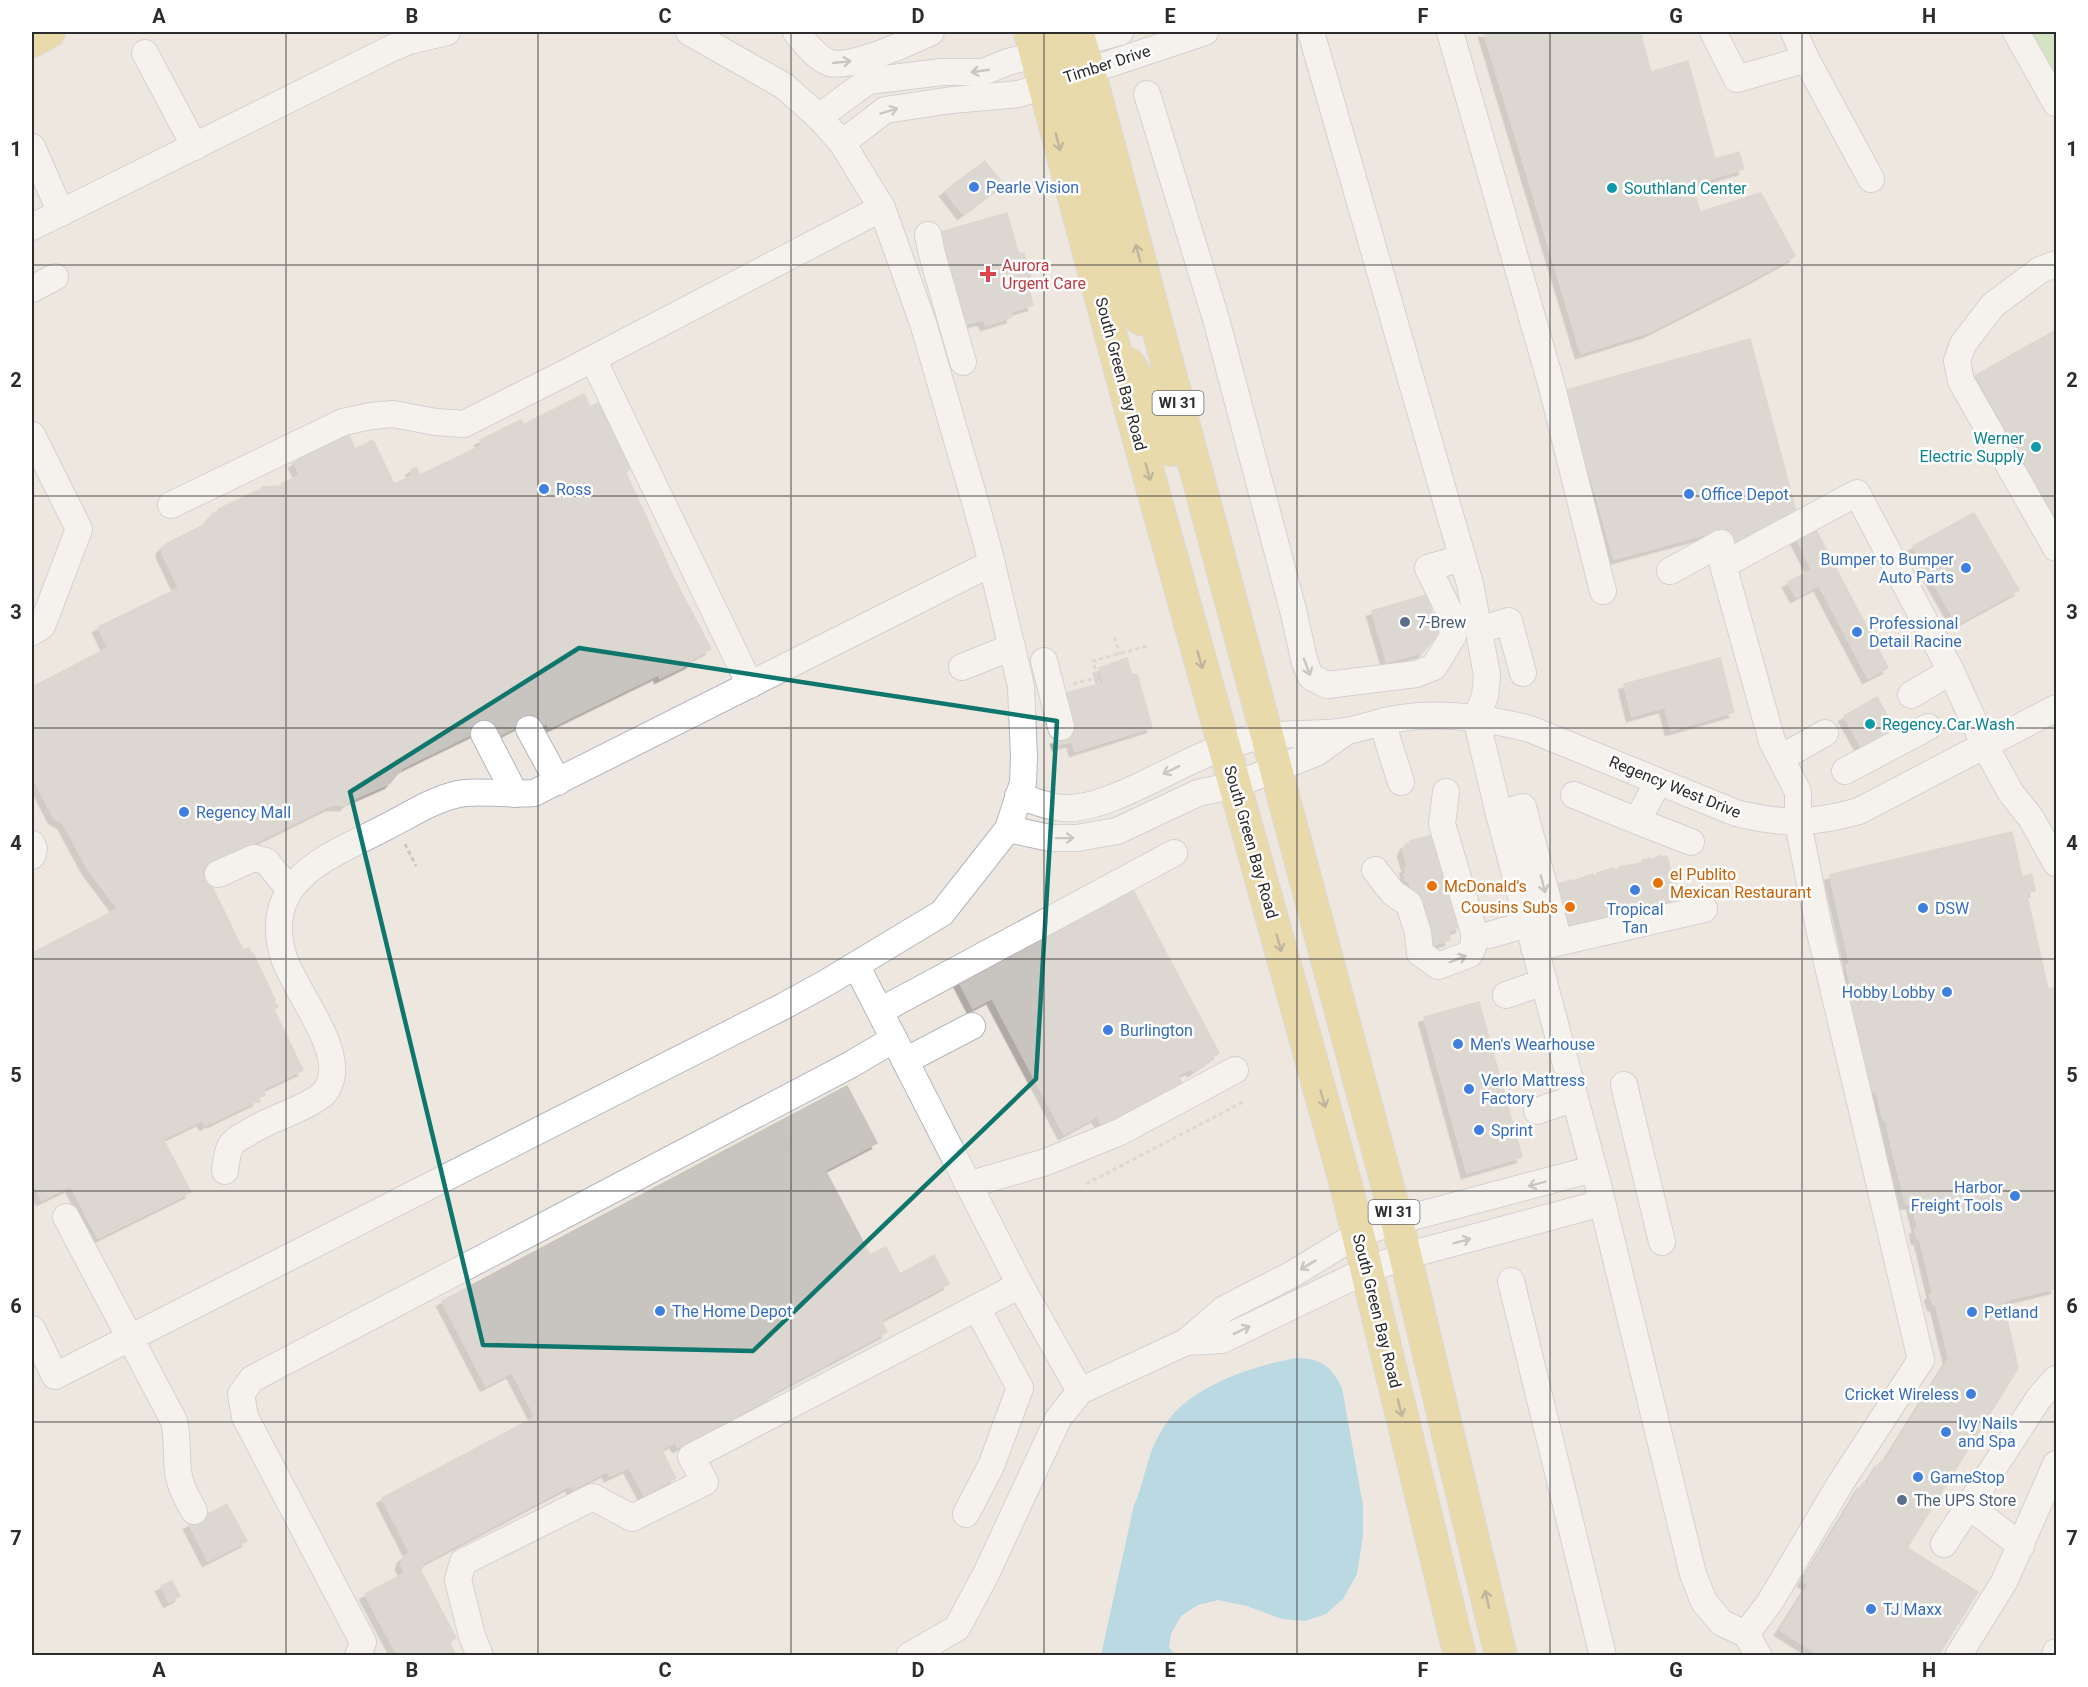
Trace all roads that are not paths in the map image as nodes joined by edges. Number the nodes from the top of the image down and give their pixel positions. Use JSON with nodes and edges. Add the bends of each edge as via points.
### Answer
{"nodes":[{"id":1,"x":49,"y":32,"type":"edge"},
{"id":2,"x":447,"y":32,"type":"edge"},
{"id":3,"x":690,"y":32,"type":"edge"},
{"id":4,"x":796,"y":32,"type":"edge"},
{"id":5,"x":932,"y":32,"type":"edge"},
{"id":6,"x":1120,"y":32,"type":"edge"},
{"id":7,"x":1205,"y":32,"type":"edge"},
{"id":8,"x":1311,"y":32,"type":"edge"},
{"id":9,"x":1450,"y":32,"type":"edge"},
{"id":10,"x":1713,"y":32,"type":"edge"},
{"id":11,"x":1794,"y":32,"type":"edge"},
{"id":12,"x":2016,"y":32,"type":"edge"},
{"id":13,"x":32,"y":40,"type":"edge"},
{"id":14,"x":386,"y":40,"type":"edge"},
{"id":15,"x":145,"y":53,"type":"dead end"},
{"id":16,"x":1059,"y":53,"type":"edge"},
{"id":17,"x":1806,"y":59,"type":"junction"},
{"id":18,"x":1147,"y":94,"type":"dead end"},
{"id":19,"x":2056,"y":103,"type":"edge"},
{"id":20,"x":819,"y":117,"type":"junction"},
{"id":21,"x":842,"y":143,"type":"junction"},
{"id":22,"x":32,"y":147,"type":"edge"},
{"id":23,"x":195,"y":147,"type":"junction"},
{"id":24,"x":38,"y":178,"type":"edge"},
{"id":25,"x":1871,"y":179,"type":"dead end"},
{"id":26,"x":882,"y":208,"type":"junction"},
{"id":27,"x":61,"y":213,"type":"junction"},
{"id":28,"x":32,"y":227,"type":"edge"},
{"id":29,"x":928,"y":235,"type":"dead end"},
{"id":30,"x":934,"y":262,"type":"junction"},
{"id":31,"x":2056,"y":264,"type":"edge"},
{"id":32,"x":904,"y":269,"type":"junction"},
{"id":33,"x":55,"y":277,"type":"dead end"},
{"id":34,"x":32,"y":289,"type":"edge"},
{"id":35,"x":1110,"y":332,"type":"junction"},
{"id":36,"x":593,"y":358,"type":"junction"},
{"id":37,"x":963,"y":362,"type":"dead end"},
{"id":38,"x":32,"y":435,"type":"edge"},
{"id":39,"x":171,"y":506,"type":"dead end"},
{"id":40,"x":1721,"y":543,"type":"dead end"},
{"id":41,"x":2056,"y":548,"type":"edge"},
{"id":42,"x":1462,"y":558,"type":"junction"},
{"id":43,"x":992,"y":563,"type":"junction"},
{"id":44,"x":1670,"y":571,"type":"dead end"},
{"id":45,"x":1604,"y":591,"type":"dead end"},
{"id":46,"x":35,"y":621,"type":"edge"},
{"id":47,"x":1479,"y":630,"type":"junction"},
{"id":48,"x":1012,"y":647,"type":"junction"},
{"id":49,"x":1044,"y":661,"type":"dead end"},
{"id":50,"x":962,"y":667,"type":"dead end"},
{"id":51,"x":1951,"y":671,"type":"junction"},
{"id":52,"x":1523,"y":673,"type":"dead end"},
{"id":53,"x":750,"y":685,"type":"junction"},
{"id":54,"x":1911,"y":695,"type":"dead end"},
{"id":55,"x":2056,"y":708,"type":"edge"},
{"id":56,"x":1476,"y":718,"type":"junction"},
{"id":57,"x":1382,"y":722,"type":"junction"},
{"id":58,"x":1061,"y":727,"type":"dead end"},
{"id":59,"x":1928,"y":727,"type":"dead end"},
{"id":60,"x":529,"y":729,"type":"dead end"},
{"id":61,"x":1347,"y":731,"type":"junction"},
{"id":62,"x":1825,"y":733,"type":"dead end"},
{"id":63,"x":483,"y":734,"type":"dead end"},
{"id":64,"x":1261,"y":737,"type":"junction"},
{"id":65,"x":1984,"y":746,"type":"junction"},
{"id":66,"x":1224,"y":747,"type":"junction"},
{"id":67,"x":1781,"y":758,"type":"junction"},
{"id":68,"x":1845,"y":771,"type":"dead end"},
{"id":69,"x":1257,"y":777,"type":"junction"},
{"id":70,"x":558,"y":782,"type":"junction"},
{"id":71,"x":1401,"y":782,"type":"dead end"},
{"id":72,"x":1658,"y":782,"type":"junction"},
{"id":73,"x":1446,"y":792,"type":"dead end"},
{"id":74,"x":515,"y":795,"type":"junction"},
{"id":75,"x":1574,"y":795,"type":"dead end"},
{"id":76,"x":1018,"y":796,"type":"junction"},
{"id":77,"x":1520,"y":808,"type":"junction"},
{"id":78,"x":1637,"y":821,"type":"junction"},
{"id":79,"x":1798,"y":823,"type":"junction"},
{"id":80,"x":1008,"y":829,"type":"junction"},
{"id":81,"x":1691,"y":842,"type":"dead end"},
{"id":82,"x":32,"y":844,"type":"edge"},
{"id":83,"x":1174,"y":853,"type":"dead end"},
{"id":84,"x":32,"y":856,"type":"edge"},
{"id":85,"x":1552,"y":857,"type":"dead end"},
{"id":86,"x":2056,"y":863,"type":"edge"},
{"id":87,"x":1375,"y":870,"type":"dead end"},
{"id":88,"x":218,"y":874,"type":"dead end"},
{"id":89,"x":290,"y":890,"type":"junction"},
{"id":90,"x":1704,"y":909,"type":"dead end"},
{"id":91,"x":1489,"y":935,"type":"dead end"},
{"id":92,"x":1540,"y":938,"type":"junction"},
{"id":93,"x":856,"y":965,"type":"junction"},
{"id":94,"x":880,"y":1011,"type":"junction"},
{"id":95,"x":972,"y":1026,"type":"dead end"},
{"id":96,"x":899,"y":1050,"type":"junction"},
{"id":97,"x":1235,"y":1070,"type":"dead end"},
{"id":98,"x":1624,"y":1085,"type":"dead end"},
{"id":99,"x":1575,"y":1098,"type":"junction"},
{"id":100,"x":1537,"y":1111,"type":"dead end"},
{"id":101,"x":1593,"y":1168,"type":"junction"},
{"id":102,"x":225,"y":1171,"type":"dead end"},
{"id":103,"x":968,"y":1185,"type":"junction"},
{"id":104,"x":1602,"y":1203,"type":"junction"},
{"id":105,"x":66,"y":1217,"type":"dead end"},
{"id":106,"x":1380,"y":1227,"type":"junction"},
{"id":107,"x":1662,"y":1242,"type":"dead end"},
{"id":108,"x":1384,"y":1263,"type":"junction"},
{"id":109,"x":1511,"y":1281,"type":"dead end"},
{"id":110,"x":1020,"y":1285,"type":"junction"},
{"id":111,"x":977,"y":1308,"type":"junction"},
{"id":112,"x":32,"y":1329,"type":"edge"},
{"id":113,"x":130,"y":1338,"type":"junction"},
{"id":114,"x":1186,"y":1342,"type":"junction"},
{"id":115,"x":2056,"y":1379,"type":"edge"},
{"id":116,"x":1080,"y":1391,"type":"junction"},
{"id":117,"x":2056,"y":1464,"type":"edge"},
{"id":118,"x":1969,"y":1506,"type":"junction"},
{"id":119,"x":194,"y":1511,"type":"dead end"},
{"id":120,"x":966,"y":1514,"type":"dead end"},
{"id":121,"x":1944,"y":1544,"type":"dead end"},
{"id":122,"x":2020,"y":1546,"type":"junction"},
{"id":123,"x":1752,"y":1645,"type":"edge"},
{"id":124,"x":358,"y":1656,"type":"edge"},
{"id":125,"x":480,"y":1656,"type":"edge"},
{"id":126,"x":909,"y":1656,"type":"edge"},
{"id":127,"x":1460,"y":1656,"type":"edge"},
{"id":128,"x":1501,"y":1656,"type":"edge"},
{"id":129,"x":1603,"y":1656,"type":"edge"},
{"id":130,"x":1958,"y":1656,"type":"edge"}],
"edges":[{"from":1,"to":13,"type":"main road"},
{"from":2,"to":14,"type":"street","via":[[409,41]]},
{"from":3,"to":20,"type":"street","via":[[784,86]]},
{"from":4,"to":5,"type":"street","one_way":true,"via":[[829,63],[894,50]]},
{"from":6,"to":16,"type":"street","name":"Timber Drive"},
{"from":7,"to":16,"type":"street","name":"Timber Drive"},
{"from":8,"to":42,"type":"street"},
{"from":9,"to":45,"type":"street","via":[[1551,383]]},
{"from":10,"to":17,"type":"street","via":[[1737,79]]},
{"from":11,"to":17,"type":"street"},
{"from":12,"to":19,"type":"street"},
{"from":14,"to":23,"type":"street"},
{"from":15,"to":23,"type":"street"},
{"from":16,"to":20,"type":"street","one_way":true,"via":[[1008,62],[983,72],[942,72],[868,81]]},
{"from":21,"to":16,"type":"street","one_way":true,"via":[[885,110],[1019,94]]},
{"from":16,"to":35,"type":"main road","name":"South Green Bay Road","number":"WI 31","one_way":true},
{"from":64,"to":16,"type":"main road","number":"WI 31","one_way":true,"via":[[1171,379]]},
{"from":17,"to":25,"type":"street"},
{"from":18,"to":42,"type":"street","one_way":true,"via":[[1216,319],[1311,677],[1327,685],[1416,674],[1434,667],[1453,636],[1450,613],[1428,568]]},
{"from":20,"to":21,"type":"street"},
{"from":21,"to":26,"type":"street"},
{"from":22,"to":24,"type":"street"},
{"from":23,"to":27,"type":"street"},
{"from":24,"to":27,"type":"street"},
{"from":26,"to":32,"type":"street"},
{"from":26,"to":36,"type":"street"},
{"from":27,"to":28,"type":"street"},
{"from":29,"to":30,"type":"street"},
{"from":30,"to":32,"type":"street"},
{"from":30,"to":37,"type":"street"},
{"from":31,"to":41,"type":"street","via":[[2040,270],[1993,305],[1963,344],[1957,361],[1961,381]]},
{"from":32,"to":43,"type":"street"},
{"from":33,"to":34,"type":"street"},
{"from":35,"to":64,"type":"main road","via":[[1163,422],[1244,713]]},
{"from":35,"to":66,"type":"main road","name":"South Green Bay Road","number":"WI 31","one_way":true},
{"from":36,"to":39,"type":"street","via":[[464,424],[393,414],[343,422]]},
{"from":36,"to":53,"type":"street"},
{"from":38,"to":46,"type":"street","via":[[79,529]]},
{"from":40,"to":44,"type":"street"},
{"from":42,"to":47,"type":"street"},
{"from":43,"to":48,"type":"street"},
{"from":43,"to":53,"type":"street"},
{"from":47,"to":52,"type":"street","via":[[1509,621]]},
{"from":47,"to":56,"type":"street","via":[[1487,675],[1485,696]]},
{"from":48,"to":50,"type":"street"},
{"from":48,"to":76,"type":"street","via":[[1021,686],[1024,757]]},
{"from":49,"to":58,"type":"street"},
{"from":51,"to":54,"type":"street"},
{"from":51,"to":65,"type":"street"},
{"from":51,"to":67,"type":"street","via":[[1857,493],[1723,565],[1772,741]]},
{"from":53,"to":70,"type":"street"},
{"from":55,"to":65,"type":"street","name":"Regency West Drive"},
{"from":56,"to":57,"type":"street","name":"Regency West Drive","via":[[1410,716]]},
{"from":56,"to":72,"type":"street","name":"Regency West Drive","via":[[1530,729]]},
{"from":56,"to":77,"type":"street"},
{"from":57,"to":61,"type":"street","name":"Regency West Drive"},
{"from":57,"to":71,"type":"street"},
{"from":59,"to":68,"type":"street"},
{"from":60,"to":70,"type":"street"},
{"from":61,"to":64,"type":"street","name":"Regency West Drive"},
{"from":61,"to":69,"type":"street","name":"Regency West Drive","via":[[1316,753]]},
{"from":62,"to":67,"type":"street"},
{"from":63,"to":74,"type":"street"},
{"from":64,"to":66,"type":"street","name":"Regency West Drive"},
{"from":64,"to":69,"type":"main road"},
{"from":65,"to":79,"type":"street","name":"Regency West Drive","via":[[1859,811]]},
{"from":65,"to":86,"type":"street"},
{"from":66,"to":69,"type":"main road"},
{"from":66,"to":76,"type":"street","name":"Regency West Drive","one_way":true,"via":[[1094,806],[1062,808]]},
{"from":67,"to":79,"type":"street","via":[[1798,792]]},
{"from":80,"to":69,"type":"street","name":"Regency West Drive","one_way":true,"via":[[1050,838],[1117,831],[1198,793]]},
{"from":69,"to":106,"type":"main road","name":"South Green Bay Road","number":"WI 31","via":[[1317,976],[1352,1055]]},
{"from":69,"to":106,"type":"main road","name":"South Green Bay Road","number":"WI 31","one_way":true,"via":[[1301,1022]]},
{"from":70,"to":74,"type":"street","via":[[534,793]]},
{"from":72,"to":78,"type":"street"},
{"from":72,"to":79,"type":"street","name":"Regency West Drive","via":[[1736,813],[1766,821]]},
{"from":87,"to":73,"type":"street","one_way":true,"via":[[1393,893],[1409,904],[1420,953],[1438,966],[1470,954],[1474,932],[1442,824]]},
{"from":74,"to":89,"type":"street","via":[[465,794],[442,799],[335,852],[306,871]]},
{"from":75,"to":78,"type":"street"},
{"from":76,"to":80,"type":"street"},
{"from":77,"to":85,"type":"street"},
{"from":77,"to":92,"type":"street"},
{"from":77,"to":92,"type":"street","one_way":true},
{"from":78,"to":81,"type":"street"},
{"from":79,"to":123,"type":"street","via":[[1921,1360],[1839,1484],[1770,1602]]},
{"from":80,"to":93,"type":"street","via":[[942,913]]},
{"from":82,"to":84,"type":"street"},
{"from":83,"to":94,"type":"street"},
{"from":88,"to":89,"type":"street","via":[[254,858],[266,861]]},
{"from":89,"to":102,"type":"street","via":[[278,934],[285,960],[325,1038],[332,1078],[325,1093],[259,1125],[232,1143]]},
{"from":90,"to":92,"type":"street"},
{"from":91,"to":92,"type":"street"},
{"from":92,"to":99,"type":"street","via":[[1519,984]]},
{"from":93,"to":94,"type":"street"},
{"from":93,"to":113,"type":"street"},
{"from":94,"to":96,"type":"street"},
{"from":95,"to":96,"type":"street"},
{"from":96,"to":103,"type":"street"},
{"from":96,"to":124,"type":"street","via":[[850,1065],[252,1379],[241,1394],[245,1418],[363,1642]]},
{"from":97,"to":103,"type":"street","via":[[1120,1132],[1046,1162]]},
{"from":98,"to":107,"type":"street"},
{"from":99,"to":100,"type":"street"},
{"from":99,"to":101,"type":"street"},
{"from":101,"to":104,"type":"street"},
{"from":101,"to":106,"type":"street","one_way":true},
{"from":103,"to":110,"type":"street"},
{"from":108,"to":104,"type":"street","one_way":true},
{"from":104,"to":123,"type":"street","via":[[1693,1574],[1704,1602],[1722,1623]]},
{"from":105,"to":113,"type":"street"},
{"from":106,"to":108,"type":"main road","name":"South Green Bay Road","number":"WI 31"},
{"from":106,"to":108,"type":"main road","name":"South Green Bay Road","number":"WI 31"},
{"from":106,"to":114,"type":"street","one_way":true,"via":[[1224,1309]]},
{"from":114,"to":108,"type":"street","one_way":true,"via":[[1222,1340]]},
{"from":108,"to":127,"type":"main road","name":"South Green Bay Road","number":"WI 31","one_way":true},
{"from":128,"to":108,"type":"main road","one_way":true,"via":[[1469,1524],[1432,1433],[1399,1292]]},
{"from":109,"to":129,"type":"street"},
{"from":110,"to":111,"type":"street"},
{"from":110,"to":116,"type":"street"},
{"from":111,"to":120,"type":"street","via":[[1020,1388],[991,1466]]},
{"from":111,"to":125,"type":"street","via":[[691,1457],[705,1482],[632,1518],[615,1522],[593,1497],[463,1562],[458,1580]]},
{"from":112,"to":113,"type":"street","via":[[55,1376]]},
{"from":113,"to":119,"type":"street","via":[[174,1421],[181,1486]]},
{"from":114,"to":116,"type":"street"},
{"from":115,"to":118,"type":"street","via":[[2039,1398]]},
{"from":116,"to":126,"type":"street","via":[[1058,1419],[957,1628]]},
{"from":117,"to":122,"type":"street"},
{"from":118,"to":121,"type":"street"},
{"from":118,"to":122,"type":"street"},
{"from":122,"to":130,"type":"street","via":[[2004,1582]]}]}
